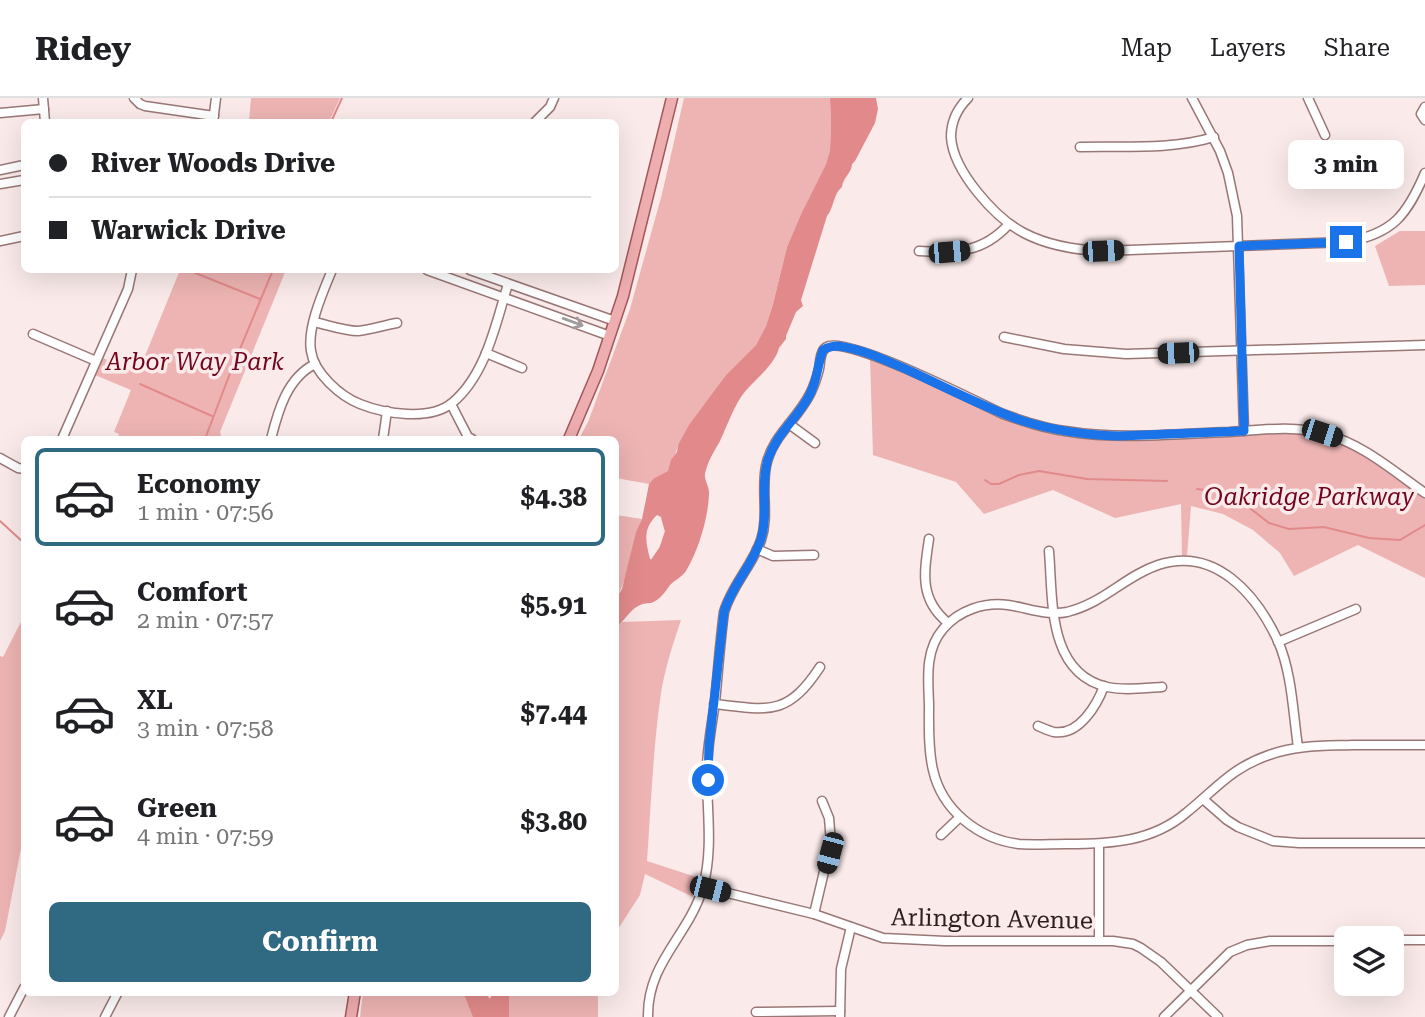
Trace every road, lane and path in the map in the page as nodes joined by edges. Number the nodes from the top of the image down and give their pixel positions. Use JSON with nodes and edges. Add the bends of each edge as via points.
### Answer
{"nodes":[{"id":1,"x":43,"y":98,"type":"edge"},
{"id":2,"x":134,"y":98,"type":"edge"},
{"id":3,"x":216,"y":98,"type":"edge"},
{"id":4,"x":554,"y":98,"type":"edge"},
{"id":5,"x":672,"y":98,"type":"edge"},
{"id":6,"x":967,"y":98,"type":"edge"},
{"id":7,"x":1192,"y":98,"type":"edge"},
{"id":8,"x":1308,"y":98,"type":"edge"},
{"id":9,"x":1425,"y":107,"type":"edge"},
{"id":10,"x":44,"y":109,"type":"junction"},
{"id":11,"x":0,"y":113,"type":"edge"},
{"id":12,"x":45,"y":119,"type":"edge"},
{"id":13,"x":213,"y":119,"type":"edge"},
{"id":14,"x":538,"y":119,"type":"edge"},
{"id":15,"x":1425,"y":120,"type":"edge"},
{"id":16,"x":1325,"y":135,"type":"dead end"},
{"id":17,"x":1214,"y":137,"type":"junction"},
{"id":18,"x":1080,"y":148,"type":"dead end"},
{"id":19,"x":21,"y":166,"type":"edge"},
{"id":20,"x":0,"y":170,"type":"edge"},
{"id":21,"x":1425,"y":173,"type":"edge"},
{"id":22,"x":21,"y":180,"type":"edge"},
{"id":23,"x":0,"y":184,"type":"edge"},
{"id":24,"x":1009,"y":224,"type":"junction"},
{"id":25,"x":21,"y":237,"type":"edge"},
{"id":26,"x":0,"y":241,"type":"edge"},
{"id":27,"x":1239,"y":246,"type":"junction"},
{"id":28,"x":919,"y":251,"type":"dead end"},
{"id":29,"x":132,"y":273,"type":"edge"},
{"id":30,"x":331,"y":273,"type":"edge"},
{"id":31,"x":441,"y":273,"type":"edge"},
{"id":32,"x":478,"y":273,"type":"edge"},
{"id":33,"x":508,"y":284,"type":"junction"},
{"id":34,"x":504,"y":298,"type":"junction"},
{"id":35,"x":615,"y":321,"type":"junction"},
{"id":36,"x":314,"y":323,"type":"junction"},
{"id":37,"x":397,"y":323,"type":"dead end"},
{"id":38,"x":33,"y":334,"type":"dead end"},
{"id":39,"x":610,"y":336,"type":"junction"},
{"id":40,"x":1004,"y":337,"type":"dead end"},
{"id":41,"x":1425,"y":345,"type":"edge"},
{"id":42,"x":1242,"y":350,"type":"junction"},
{"id":43,"x":485,"y":353,"type":"junction"},
{"id":44,"x":96,"y":361,"type":"junction"},
{"id":45,"x":315,"y":364,"type":"junction"},
{"id":46,"x":522,"y":368,"type":"dead end"},
{"id":47,"x":451,"y":404,"type":"junction"},
{"id":48,"x":387,"y":411,"type":"junction"},
{"id":49,"x":789,"y":424,"type":"junction"},
{"id":50,"x":1244,"y":431,"type":"junction"},
{"id":51,"x":63,"y":436,"type":"edge"},
{"id":52,"x":272,"y":436,"type":"edge"},
{"id":53,"x":383,"y":436,"type":"edge"},
{"id":54,"x":467,"y":436,"type":"edge"},
{"id":55,"x":570,"y":436,"type":"edge"},
{"id":56,"x":815,"y":443,"type":"dead end"},
{"id":57,"x":0,"y":458,"type":"edge"},
{"id":58,"x":21,"y":468,"type":"edge"},
{"id":59,"x":1425,"y":493,"type":"edge"},
{"id":60,"x":929,"y":539,"type":"dead end"},
{"id":61,"x":757,"y":549,"type":"junction"},
{"id":62,"x":1049,"y":551,"type":"dead end"},
{"id":63,"x":814,"y":555,"type":"dead end"},
{"id":64,"x":1356,"y":608,"type":"dead end"},
{"id":65,"x":1054,"y":613,"type":"junction"},
{"id":66,"x":948,"y":624,"type":"junction"},
{"id":67,"x":1278,"y":642,"type":"junction"},
{"id":68,"x":820,"y":667,"type":"dead end"},
{"id":69,"x":1104,"y":686,"type":"junction"},
{"id":70,"x":1162,"y":688,"type":"dead end"},
{"id":71,"x":715,"y":704,"type":"junction"},
{"id":72,"x":1038,"y":726,"type":"dead end"},
{"id":73,"x":1425,"y":745,"type":"edge"},
{"id":74,"x":1298,"y":747,"type":"junction"},
{"id":75,"x":1203,"y":799,"type":"junction"},
{"id":76,"x":822,"y":801,"type":"dead end"},
{"id":77,"x":959,"y":816,"type":"junction"},
{"id":78,"x":941,"y":835,"type":"dead end"},
{"id":79,"x":1425,"y":843,"type":"edge"},
{"id":80,"x":1099,"y":844,"type":"junction"},
{"id":81,"x":703,"y":887,"type":"junction"},
{"id":82,"x":814,"y":914,"type":"junction"},
{"id":83,"x":851,"y":927,"type":"junction"},
{"id":84,"x":1099,"y":940,"type":"junction"},
{"id":85,"x":1404,"y":940,"type":"edge"},
{"id":86,"x":1425,"y":940,"type":"edge"},
{"id":87,"x":1334,"y":941,"type":"edge"},
{"id":88,"x":1190,"y":991,"type":"junction"},
{"id":89,"x":21,"y":994,"type":"edge"},
{"id":90,"x":116,"y":996,"type":"edge"},
{"id":91,"x":354,"y":996,"type":"edge"},
{"id":92,"x":756,"y":1013,"type":"dead end"},
{"id":93,"x":840,"y":1014,"type":"edge"},
{"id":94,"x":9,"y":1017,"type":"edge"},
{"id":95,"x":105,"y":1017,"type":"edge"},
{"id":96,"x":351,"y":1017,"type":"edge"},
{"id":97,"x":648,"y":1017,"type":"edge"},
{"id":98,"x":1164,"y":1017,"type":"edge"},
{"id":99,"x":1217,"y":1017,"type":"edge"}],
"edges":[{"from":1,"to":10,"type":"street"},
{"from":2,"to":13,"type":"street","via":[[145,106]]},
{"from":3,"to":13,"type":"street"},
{"from":4,"to":14,"type":"street"},
{"from":5,"to":35,"type":"main road"},
{"from":6,"to":24,"type":"street","via":[[952,125],[955,152],[981,197]]},
{"from":7,"to":17,"type":"street"},
{"from":8,"to":16,"type":"street"},
{"from":9,"to":15,"type":"street","via":[[1421,114]]},
{"from":10,"to":11,"type":"street"},
{"from":10,"to":12,"type":"street"},
{"from":17,"to":18,"type":"street","via":[[1174,145]]},
{"from":17,"to":27,"type":"street","via":[[1233,195]]},
{"from":19,"to":20,"type":"street"},
{"from":21,"to":27,"type":"street","via":[[1399,218],[1365,239]]},
{"from":22,"to":23,"type":"street"},
{"from":24,"to":27,"type":"street","via":[[1039,240],[1084,250]]},
{"from":24,"to":28,"type":"street","via":[[977,248]]},
{"from":25,"to":26,"type":"street"},
{"from":27,"to":42,"type":"street"},
{"from":29,"to":44,"type":"street"},
{"from":30,"to":36,"type":"street"},
{"from":31,"to":34,"type":"street"},
{"from":32,"to":33,"type":"street"},
{"from":33,"to":34,"type":"street"},
{"from":33,"to":35,"type":"street"},
{"from":34,"to":39,"type":"street","one_way":true},
{"from":34,"to":43,"type":"street"},
{"from":35,"to":39,"type":"main road"},
{"from":36,"to":37,"type":"street","via":[[352,331]]},
{"from":36,"to":45,"type":"street","via":[[310,346]]},
{"from":38,"to":44,"type":"street"},
{"from":39,"to":55,"type":"main road"},
{"from":40,"to":42,"type":"street","via":[[1115,354]]},
{"from":41,"to":42,"type":"street"},
{"from":42,"to":50,"type":"street"},
{"from":43,"to":46,"type":"street"},
{"from":43,"to":47,"type":"street"},
{"from":44,"to":51,"type":"street"},
{"from":45,"to":48,"type":"street","via":[[349,399]]},
{"from":45,"to":52,"type":"street","via":[[292,385]]},
{"from":47,"to":48,"type":"street","via":[[424,414]]},
{"from":47,"to":54,"type":"street"},
{"from":48,"to":53,"type":"street"},
{"from":49,"to":50,"type":"street","via":[[812,390],[822,351],[836,346],[871,355],[1003,414],[1061,431],[1100,436]]},
{"from":49,"to":56,"type":"street"},
{"from":49,"to":61,"type":"street","via":[[774,443],[766,466],[764,527]]},
{"from":50,"to":59,"type":"street","via":[[1296,429],[1336,437],[1364,450]]},
{"from":57,"to":58,"type":"street"},
{"from":60,"to":66,"type":"street","via":[[926,591]]},
{"from":61,"to":63,"type":"street","via":[[773,556]]},
{"from":61,"to":71,"type":"street","via":[[727,602]]},
{"from":62,"to":65,"type":"street"},
{"from":64,"to":67,"type":"street"},
{"from":65,"to":66,"type":"street","via":[[988,605],[963,612]]},
{"from":65,"to":67,"type":"street","via":[[1096,602],[1161,564],[1196,562],[1241,586]]},
{"from":65,"to":69,"type":"street","via":[[1058,639],[1069,662]]},
{"from":66,"to":77,"type":"street","via":[[936,638],[928,665],[930,745],[938,786]]},
{"from":67,"to":74,"type":"street"},
{"from":68,"to":71,"type":"street","via":[[808,686],[777,707]]},
{"from":69,"to":70,"type":"street"},
{"from":69,"to":72,"type":"street","via":[[1093,709],[1074,727],[1054,732]]},
{"from":71,"to":81,"type":"street","via":[[708,756],[710,834]]},
{"from":73,"to":74,"type":"street"},
{"from":74,"to":75,"type":"street","via":[[1244,766]]},
{"from":75,"to":79,"type":"street","via":[[1238,827],[1273,841]]},
{"from":75,"to":80,"type":"street","via":[[1156,831],[1128,841]]},
{"from":76,"to":82,"type":"street","via":[[831,842]]},
{"from":77,"to":78,"type":"street"},
{"from":77,"to":80,"type":"street","via":[[1006,842]]},
{"from":80,"to":84,"type":"street"},
{"from":81,"to":82,"type":"street","name":"Arlington Avenue"},
{"from":81,"to":97,"type":"street","via":[[656,975]]},
{"from":82,"to":83,"type":"street","name":"Arlington Avenue"},
{"from":83,"to":84,"type":"street","name":"Arlington Avenue","via":[[883,938],[919,941]]},
{"from":83,"to":93,"type":"street","via":[[841,969]]},
{"from":84,"to":88,"type":"street","name":"Arlington Avenue","via":[[1141,948]]},
{"from":85,"to":86,"type":"street"},
{"from":87,"to":88,"type":"street","via":[[1270,941],[1237,948]]},
{"from":88,"to":98,"type":"street"},
{"from":88,"to":99,"type":"street","name":"Arlington Avenue"},
{"from":89,"to":94,"type":"street"},
{"from":90,"to":95,"type":"street"},
{"from":91,"to":96,"type":"main road"},
{"from":92,"to":93,"type":"street"}]}
